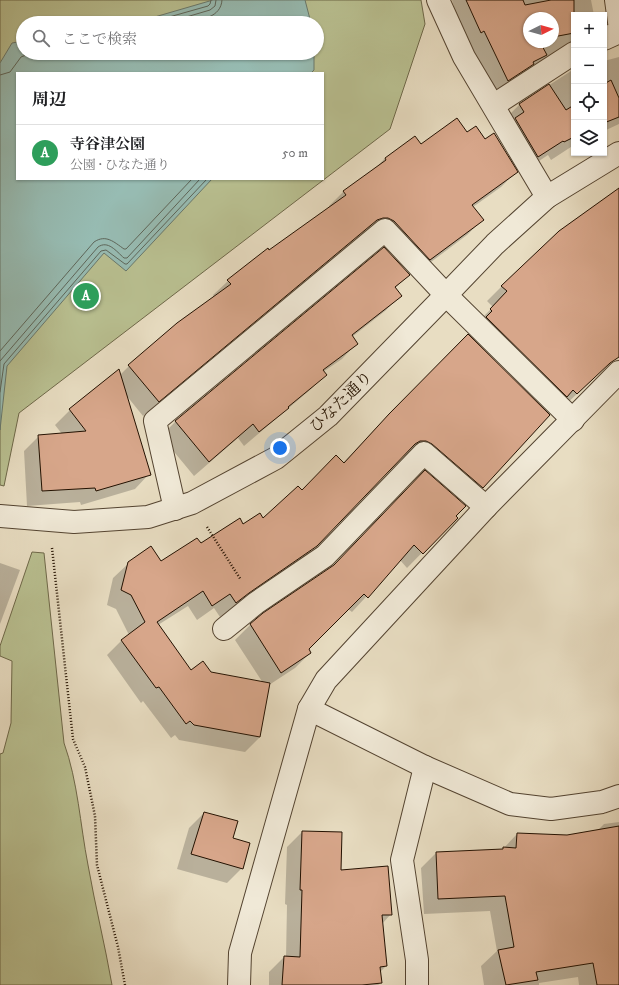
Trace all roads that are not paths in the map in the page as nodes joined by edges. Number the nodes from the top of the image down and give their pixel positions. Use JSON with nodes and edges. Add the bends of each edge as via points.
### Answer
{"nodes":[{"id":1,"x":438,"y":0,"type":"edge"},
{"id":2,"x":616,"y":0,"type":"edge"},
{"id":3,"x":619,"y":22,"type":"edge"},
{"id":4,"x":619,"y":32,"type":"edge"},
{"id":5,"x":607,"y":38,"type":"edge"},
{"id":6,"x":571,"y":56,"type":"edge"},
{"id":7,"x":494,"y":105,"type":"junction"},
{"id":8,"x":619,"y":153,"type":"edge"},
{"id":9,"x":547,"y":197,"type":"junction"},
{"id":10,"x":446,"y":295,"type":"junction"},
{"id":11,"x":619,"y":372,"type":"edge"},
{"id":12,"x":573,"y":420,"type":"junction"},
{"id":13,"x":183,"y":506,"type":"junction"},
{"id":14,"x":486,"y":507,"type":"junction"},
{"id":15,"x":0,"y":516,"type":"edge"},
{"id":16,"x":224,"y":629,"type":"dead end"},
{"id":17,"x":309,"y":709,"type":"junction"},
{"id":18,"x":425,"y":767,"type":"junction"},
{"id":19,"x":619,"y":796,"type":"edge"},
{"id":20,"x":239,"y":985,"type":"edge"},
{"id":21,"x":417,"y":985,"type":"edge"}],
"edges":[{"from":1,"to":7,"type":"street","via":[[464,57]]},
{"from":2,"to":3,"type":"street"},
{"from":4,"to":5,"type":"street"},
{"from":6,"to":7,"type":"street"},
{"from":7,"to":9,"type":"street"},
{"from":8,"to":9,"type":"street","name":"ひなた通り"},
{"from":9,"to":10,"type":"street","name":"ひなた通り","via":[[495,244]]},
{"from":10,"to":12,"type":"street"},
{"from":10,"to":13,"type":"street","name":"ひなた通り","via":[[328,416],[276,458]]},
{"from":10,"to":13,"type":"street","via":[[385,230],[154,421]]},
{"from":11,"to":12,"type":"street"},
{"from":12,"to":14,"type":"street"},
{"from":13,"to":15,"type":"street","name":"ひなた通り","via":[[148,517],[74,522]]},
{"from":14,"to":16,"type":"street","via":[[424,454],[325,556],[256,603]]},
{"from":14,"to":17,"type":"street","via":[[326,680]]},
{"from":17,"to":18,"type":"street"},
{"from":17,"to":20,"type":"street","via":[[240,953]]},
{"from":18,"to":19,"type":"street","via":[[510,804],[551,810],[602,802]]},
{"from":18,"to":21,"type":"street","via":[[402,860]]}]}
